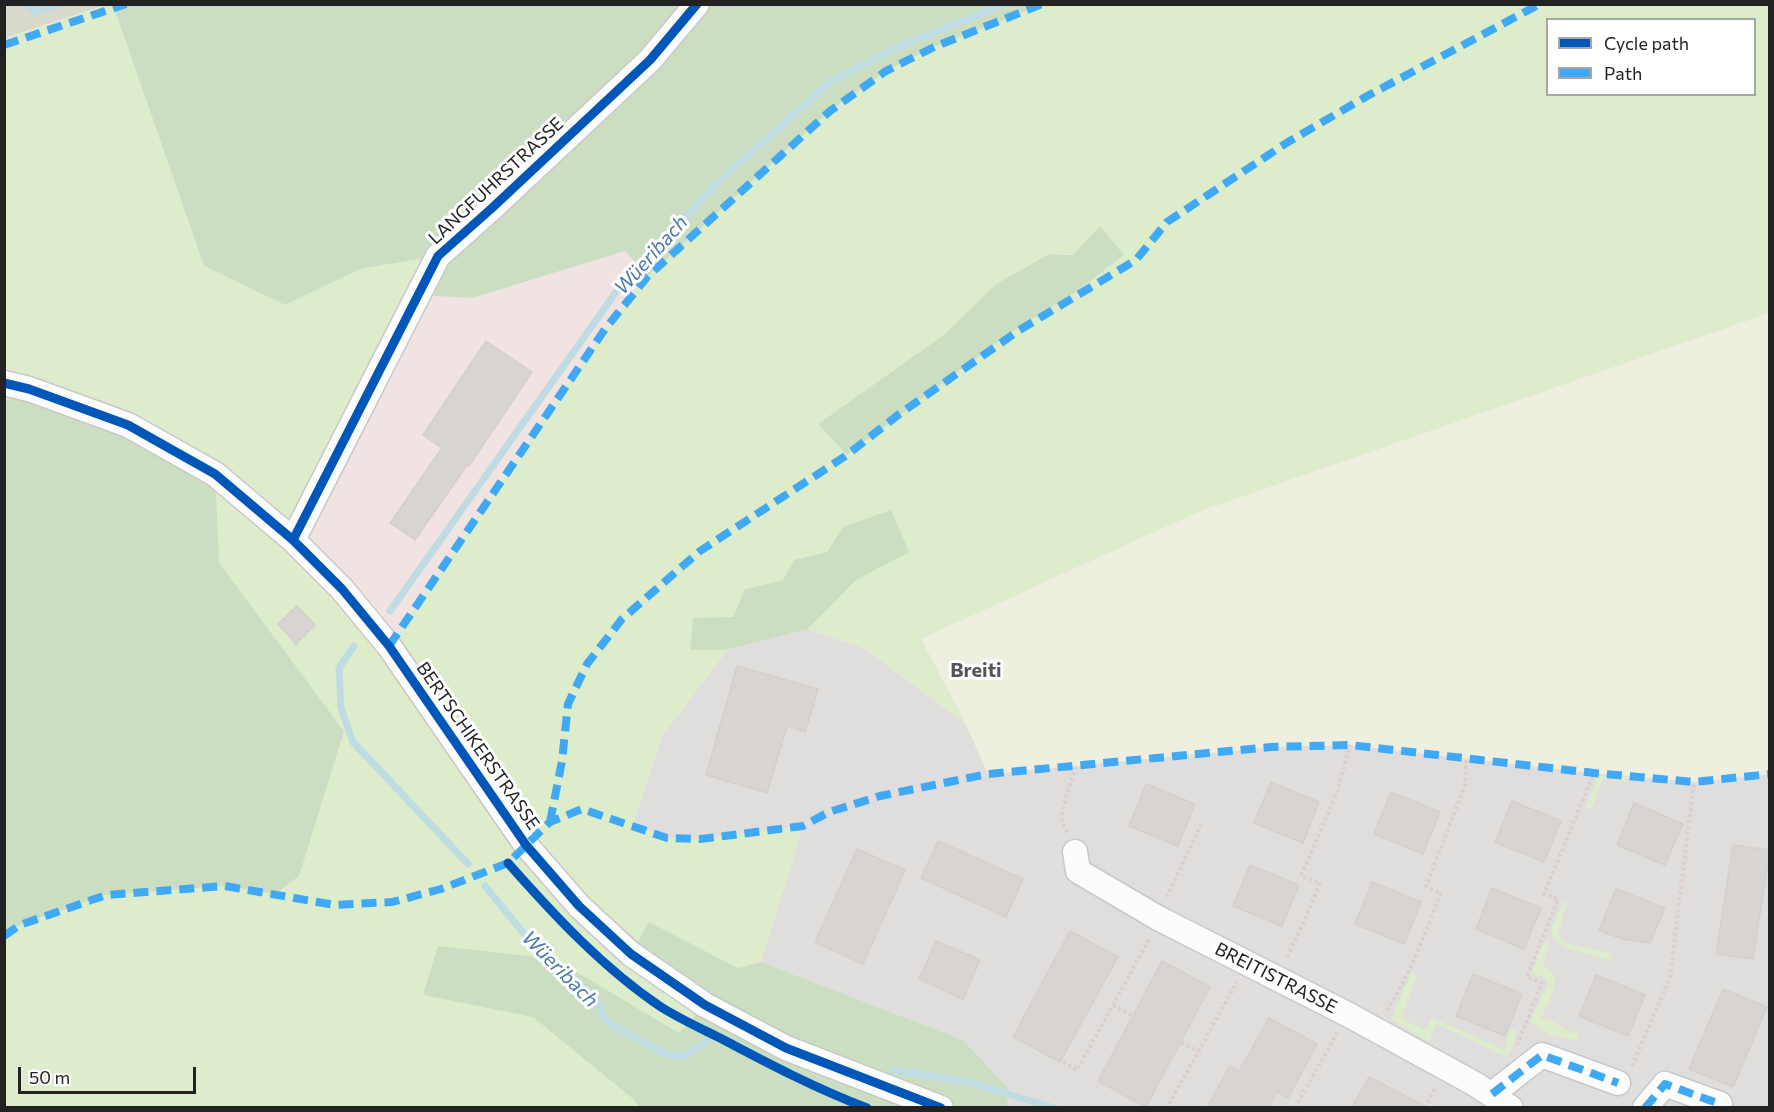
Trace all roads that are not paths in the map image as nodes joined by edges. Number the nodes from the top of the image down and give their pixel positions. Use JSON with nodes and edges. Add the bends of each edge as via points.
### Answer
{"nodes":[{"id":1,"x":697,"y":4,"type":"edge"},
{"id":2,"x":4,"y":383,"type":"edge"},
{"id":3,"x":293,"y":540,"type":"junction"},
{"id":4,"x":1075,"y":852,"type":"road end"},
{"id":5,"x":1618,"y":1083,"type":"road end"},
{"id":6,"x":1502,"y":1101,"type":"edge"},
{"id":7,"x":1720,"y":1104,"type":"dead end"},
{"id":8,"x":941,"y":1107,"type":"edge"},
{"id":9,"x":1645,"y":1107,"type":"edge"}],
"edges":[{"from":1,"to":3,"type":"street","name":"LANGFUHRSTRASSE","via":[[650,60],[438,256]]},
{"from":2,"to":3,"type":"street","name":"BERTSCHIKERSTRASSE","via":[[128,425],[215,474]]},
{"from":3,"to":8,"type":"street","name":"BERTSCHIKERSTRASSE","via":[[342,589],[389,646],[526,845],[579,906],[631,954],[705,1005],[786,1048]]},
{"from":4,"to":6,"type":"street","name":"BREITISTRASSE","via":[[1078,871]]},
{"from":5,"to":6,"type":"street","name":"BREITISTRASSE","via":[[1542,1055]]},
{"from":7,"to":9,"type":"street","via":[[1665,1084]]}]}
